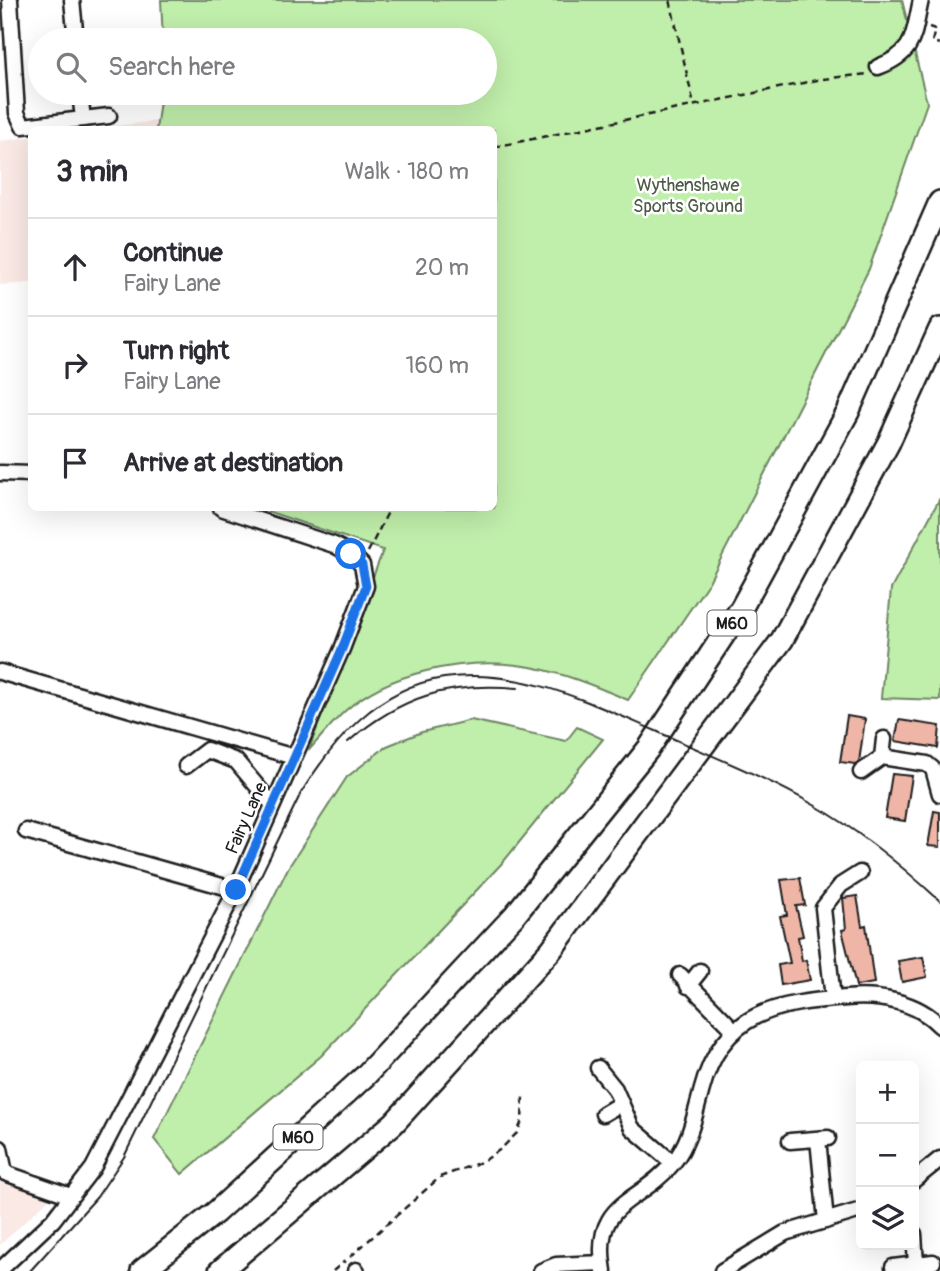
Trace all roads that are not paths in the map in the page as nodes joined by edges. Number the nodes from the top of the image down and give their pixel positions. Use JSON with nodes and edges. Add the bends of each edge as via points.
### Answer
{"nodes":[{"id":1,"x":10,"y":0,"type":"edge"},
{"id":2,"x":72,"y":0,"type":"edge"},
{"id":3,"x":921,"y":0,"type":"edge"},
{"id":4,"x":75,"y":28,"type":"edge"},
{"id":5,"x":874,"y":70,"type":"road end"},
{"id":6,"x":81,"y":105,"type":"edge"},
{"id":7,"x":109,"y":116,"type":"dead end"},
{"id":8,"x":83,"y":119,"type":"junction"},
{"id":9,"x":940,"y":202,"type":"edge"},
{"id":10,"x":940,"y":328,"type":"edge"},
{"id":11,"x":0,"y":473,"type":"edge"},
{"id":12,"x":28,"y":474,"type":"edge"},
{"id":13,"x":230,"y":511,"type":"edge"},
{"id":14,"x":0,"y":671,"type":"edge"},
{"id":15,"x":884,"y":739,"type":"dead end"},
{"id":16,"x":294,"y":757,"type":"junction"},
{"id":17,"x":882,"y":757,"type":"junction"},
{"id":18,"x":186,"y":766,"type":"dead end"},
{"id":19,"x":861,"y":772,"type":"dead end"},
{"id":20,"x":940,"y":794,"type":"edge"},
{"id":21,"x":273,"y":805,"type":"junction"},
{"id":22,"x":26,"y":831,"type":"dead end"},
{"id":23,"x":860,"y":873,"type":"dead end"},
{"id":24,"x":236,"y":890,"type":"junction"},
{"id":25,"x":700,"y":971,"type":"dead end"},
{"id":26,"x":834,"y":999,"type":"junction"},
{"id":27,"x":940,"y":1026,"type":"edge"},
{"id":28,"x":735,"y":1031,"type":"junction"},
{"id":29,"x":598,"y":1068,"type":"dead end"},
{"id":30,"x":618,"y":1097,"type":"junction"},
{"id":31,"x":603,"y":1114,"type":"dead end"},
{"id":32,"x":790,"y":1141,"type":"dead end"},
{"id":33,"x":0,"y":1148,"type":"edge"},
{"id":34,"x":940,"y":1159,"type":"edge"},
{"id":35,"x":673,"y":1163,"type":"junction"},
{"id":36,"x":919,"y":1176,"type":"edge"},
{"id":37,"x":71,"y":1196,"type":"junction"},
{"id":38,"x":856,"y":1212,"type":"edge"},
{"id":39,"x":826,"y":1221,"type":"junction"},
{"id":40,"x":915,"y":1250,"type":"edge"},
{"id":41,"x":933,"y":1262,"type":"dead end"},
{"id":42,"x":916,"y":1264,"type":"junction"},
{"id":43,"x":748,"y":1265,"type":"edge"},
{"id":44,"x":1,"y":1267,"type":"edge"},
{"id":45,"x":603,"y":1267,"type":"edge"},
{"id":46,"x":893,"y":1268,"type":"dead end"},
{"id":47,"x":142,"y":1271,"type":"edge"},
{"id":48,"x":219,"y":1271,"type":"edge"},
{"id":49,"x":541,"y":1271,"type":"edge"},
{"id":50,"x":722,"y":1271,"type":"edge"}],
"edges":[{"from":1,"to":8,"type":"street","via":[[17,113],[23,126]]},
{"from":2,"to":4,"type":"street"},
{"from":3,"to":5,"type":"street","via":[[912,44],[897,60]]},
{"from":6,"to":8,"type":"street"},
{"from":7,"to":8,"type":"street"},
{"from":9,"to":47,"type":"highway","number":"M60","via":[[848,412],[742,607],[649,748],[514,916],[365,1076],[216,1212]]},
{"from":10,"to":48,"type":"highway","number":"M60","via":[[889,442],[782,640],[551,950],[394,1123]]},
{"from":11,"to":12,"type":"street"},
{"from":13,"to":16,"type":"street","name":"Fairy Lane","via":[[334,545],[362,565],[366,586]]},
{"from":14,"to":16,"type":"street"},
{"from":15,"to":17,"type":"street"},
{"from":16,"to":21,"type":"street","name":"Fairy Lane"},
{"from":17,"to":19,"type":"street"},
{"from":17,"to":20,"type":"street","via":[[927,764],[933,769]]},
{"from":18,"to":21,"type":"street","via":[[207,750],[228,756]]},
{"from":21,"to":24,"type":"street","name":"Fairy Lane"},
{"from":22,"to":24,"type":"street"},
{"from":23,"to":26,"type":"street","via":[[841,885],[822,908]]},
{"from":24,"to":37,"type":"street","name":"Fairy Lane","via":[[93,1168]]},
{"from":25,"to":28,"type":"street","via":[[684,980]]},
{"from":26,"to":27,"type":"street","via":[[866,996],[892,1001],[914,1007]]},
{"from":26,"to":28,"type":"street","via":[[781,1005],[755,1014]]},
{"from":28,"to":35,"type":"street","via":[[709,1065],[687,1140]]},
{"from":29,"to":30,"type":"street"},
{"from":30,"to":31,"type":"street"},
{"from":30,"to":35,"type":"street","via":[[632,1128]]},
{"from":32,"to":39,"type":"street","via":[[823,1138]]},
{"from":33,"to":37,"type":"street","via":[[5,1173]]},
{"from":34,"to":36,"type":"street"},
{"from":35,"to":45,"type":"street","via":[[612,1214],[603,1234]]},
{"from":37,"to":44,"type":"street","name":"Fairy Lane","via":[[53,1220]]},
{"from":38,"to":39,"type":"street"},
{"from":39,"to":43,"type":"street","via":[[785,1233]]},
{"from":40,"to":42,"type":"street"},
{"from":41,"to":42,"type":"street"},
{"from":42,"to":46,"type":"street"},
{"from":43,"to":50,"type":"street"},
{"from":45,"to":49,"type":"street","via":[[556,1265]]}]}
